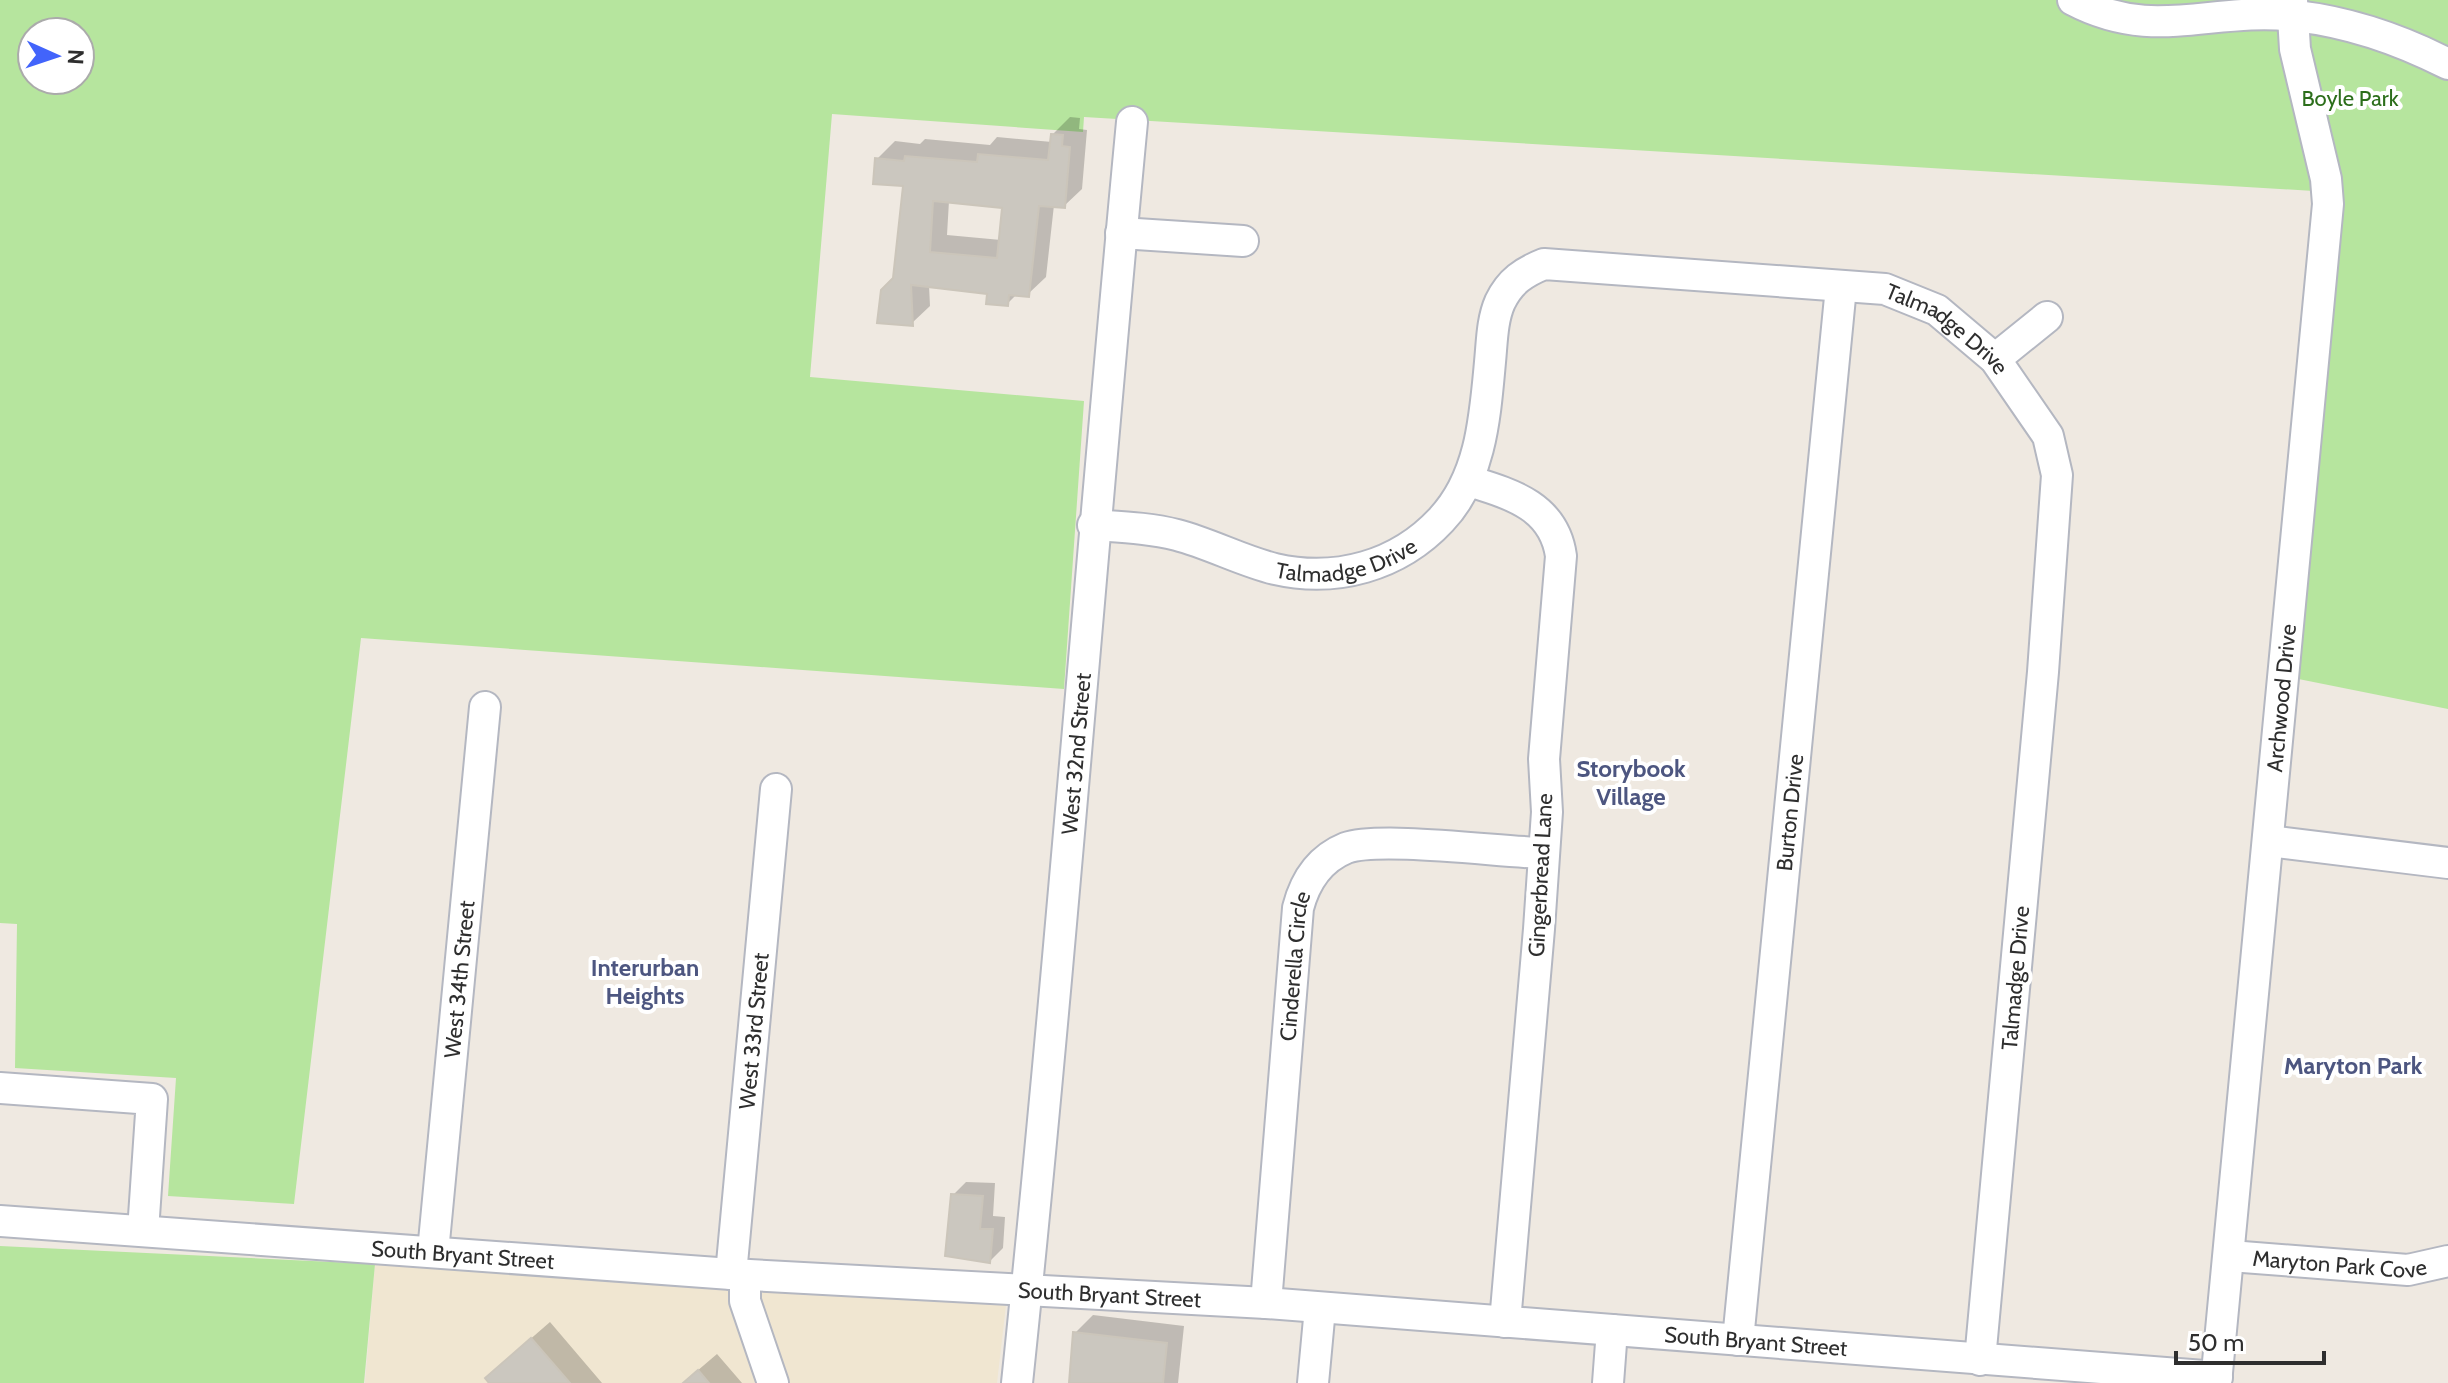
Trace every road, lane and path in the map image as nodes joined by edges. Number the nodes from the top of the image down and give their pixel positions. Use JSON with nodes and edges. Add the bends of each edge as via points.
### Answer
{"nodes":[{"id":1,"x":2073,"y":0,"type":"edge"},
{"id":2,"x":2293,"y":8,"type":"edge"},
{"id":3,"x":2448,"y":64,"type":"edge"},
{"id":4,"x":1132,"y":122,"type":"dead end"},
{"id":5,"x":1121,"y":233,"type":"junction"},
{"id":6,"x":1243,"y":241,"type":"dead end"},
{"id":7,"x":1841,"y":287,"type":"junction"},
{"id":8,"x":2047,"y":317,"type":"dead end"},
{"id":9,"x":1995,"y":359,"type":"junction"},
{"id":10,"x":1469,"y":481,"type":"junction"},
{"id":11,"x":1093,"y":525,"type":"junction"},
{"id":12,"x":485,"y":707,"type":"dead end"},
{"id":13,"x":776,"y":789,"type":"dead end"},
{"id":14,"x":2269,"y":841,"type":"junction"},
{"id":15,"x":1543,"y":853,"type":"junction"},
{"id":16,"x":2448,"y":863,"type":"edge"},
{"id":17,"x":0,"y":1088,"type":"edge"},
{"id":18,"x":0,"y":1221,"type":"edge"},
{"id":19,"x":143,"y":1231,"type":"junction"},
{"id":20,"x":433,"y":1252,"type":"junction"},
{"id":21,"x":2230,"y":1256,"type":"junction"},
{"id":22,"x":2448,"y":1261,"type":"edge"},
{"id":23,"x":738,"y":1274,"type":"junction"},
{"id":24,"x":1027,"y":1288,"type":"junction"},
{"id":25,"x":1266,"y":1303,"type":"junction"},
{"id":26,"x":1320,"y":1308,"type":"junction"},
{"id":27,"x":1505,"y":1322,"type":"junction"},
{"id":28,"x":1612,"y":1330,"type":"junction"},
{"id":29,"x":1738,"y":1340,"type":"junction"},
{"id":30,"x":1980,"y":1360,"type":"junction"},
{"id":31,"x":2217,"y":1380,"type":"edge"},
{"id":32,"x":773,"y":1383,"type":"edge"},
{"id":33,"x":1017,"y":1383,"type":"edge"},
{"id":34,"x":1313,"y":1383,"type":"edge"},
{"id":35,"x":1608,"y":1383,"type":"edge"}],
"edges":[{"from":1,"to":2,"type":"street","via":[[2103,16],[2160,24]]},
{"from":2,"to":3,"type":"street"},
{"from":2,"to":14,"type":"street","name":"Archwood Drive","via":[[2295,49],[2328,204]]},
{"from":4,"to":5,"type":"street","name":"West 32nd Street"},
{"from":5,"to":6,"type":"street"},
{"from":5,"to":11,"type":"street","name":"West 32nd Street"},
{"from":7,"to":9,"type":"street","name":"Talmadge Drive","via":[[1885,289],[1929,305]]},
{"from":7,"to":10,"type":"street","name":"Talmadge Drive","via":[[1565,263],[1528,270],[1509,287],[1496,313],[1486,405]]},
{"from":7,"to":29,"type":"street","name":"Burton Drive"},
{"from":8,"to":9,"type":"street"},
{"from":9,"to":30,"type":"street","name":"Talmadge Drive","via":[[2048,436],[2057,475]]},
{"from":10,"to":11,"type":"street","name":"Talmadge Drive","via":[[1449,512],[1412,546],[1344,573],[1301,574],[1177,535]]},
{"from":10,"to":15,"type":"street","name":"Gingerbread Lane","via":[[1532,506],[1559,541]]},
{"from":11,"to":24,"type":"street","name":"West 32nd Street"},
{"from":12,"to":20,"type":"street","name":"West 34th Street"},
{"from":13,"to":23,"type":"street","name":"West 33rd Street"},
{"from":14,"to":16,"type":"street"},
{"from":14,"to":21,"type":"street","name":"Archwood Drive"},
{"from":15,"to":25,"type":"street","name":"Cinderella Circle","via":[[1363,844],[1332,855],[1309,878],[1298,908]]},
{"from":15,"to":27,"type":"street","name":"Gingerbread Lane"},
{"from":17,"to":19,"type":"street","via":[[152,1099]]},
{"from":18,"to":19,"type":"street","name":"South Bryant Street"},
{"from":19,"to":20,"type":"street","name":"South Bryant Street"},
{"from":20,"to":23,"type":"street","name":"South Bryant Street"},
{"from":21,"to":22,"type":"street","name":"Maryton Park Cove","via":[[2408,1270]]},
{"from":21,"to":31,"type":"street","name":"Archwood Drive"},
{"from":23,"to":24,"type":"street","name":"South Bryant Street"},
{"from":23,"to":32,"type":"street","name":"West 33rd Street"},
{"from":24,"to":25,"type":"street","name":"South Bryant Street"},
{"from":24,"to":33,"type":"street","name":"West 32nd Street"},
{"from":25,"to":26,"type":"street","name":"South Bryant Street"},
{"from":26,"to":27,"type":"street","name":"South Bryant Street"},
{"from":26,"to":34,"type":"street"},
{"from":27,"to":28,"type":"street","name":"South Bryant Street"},
{"from":28,"to":29,"type":"street","name":"South Bryant Street"},
{"from":28,"to":35,"type":"street"},
{"from":29,"to":30,"type":"street","name":"South Bryant Street"},
{"from":30,"to":31,"type":"street","name":"South Bryant Street"}]}
